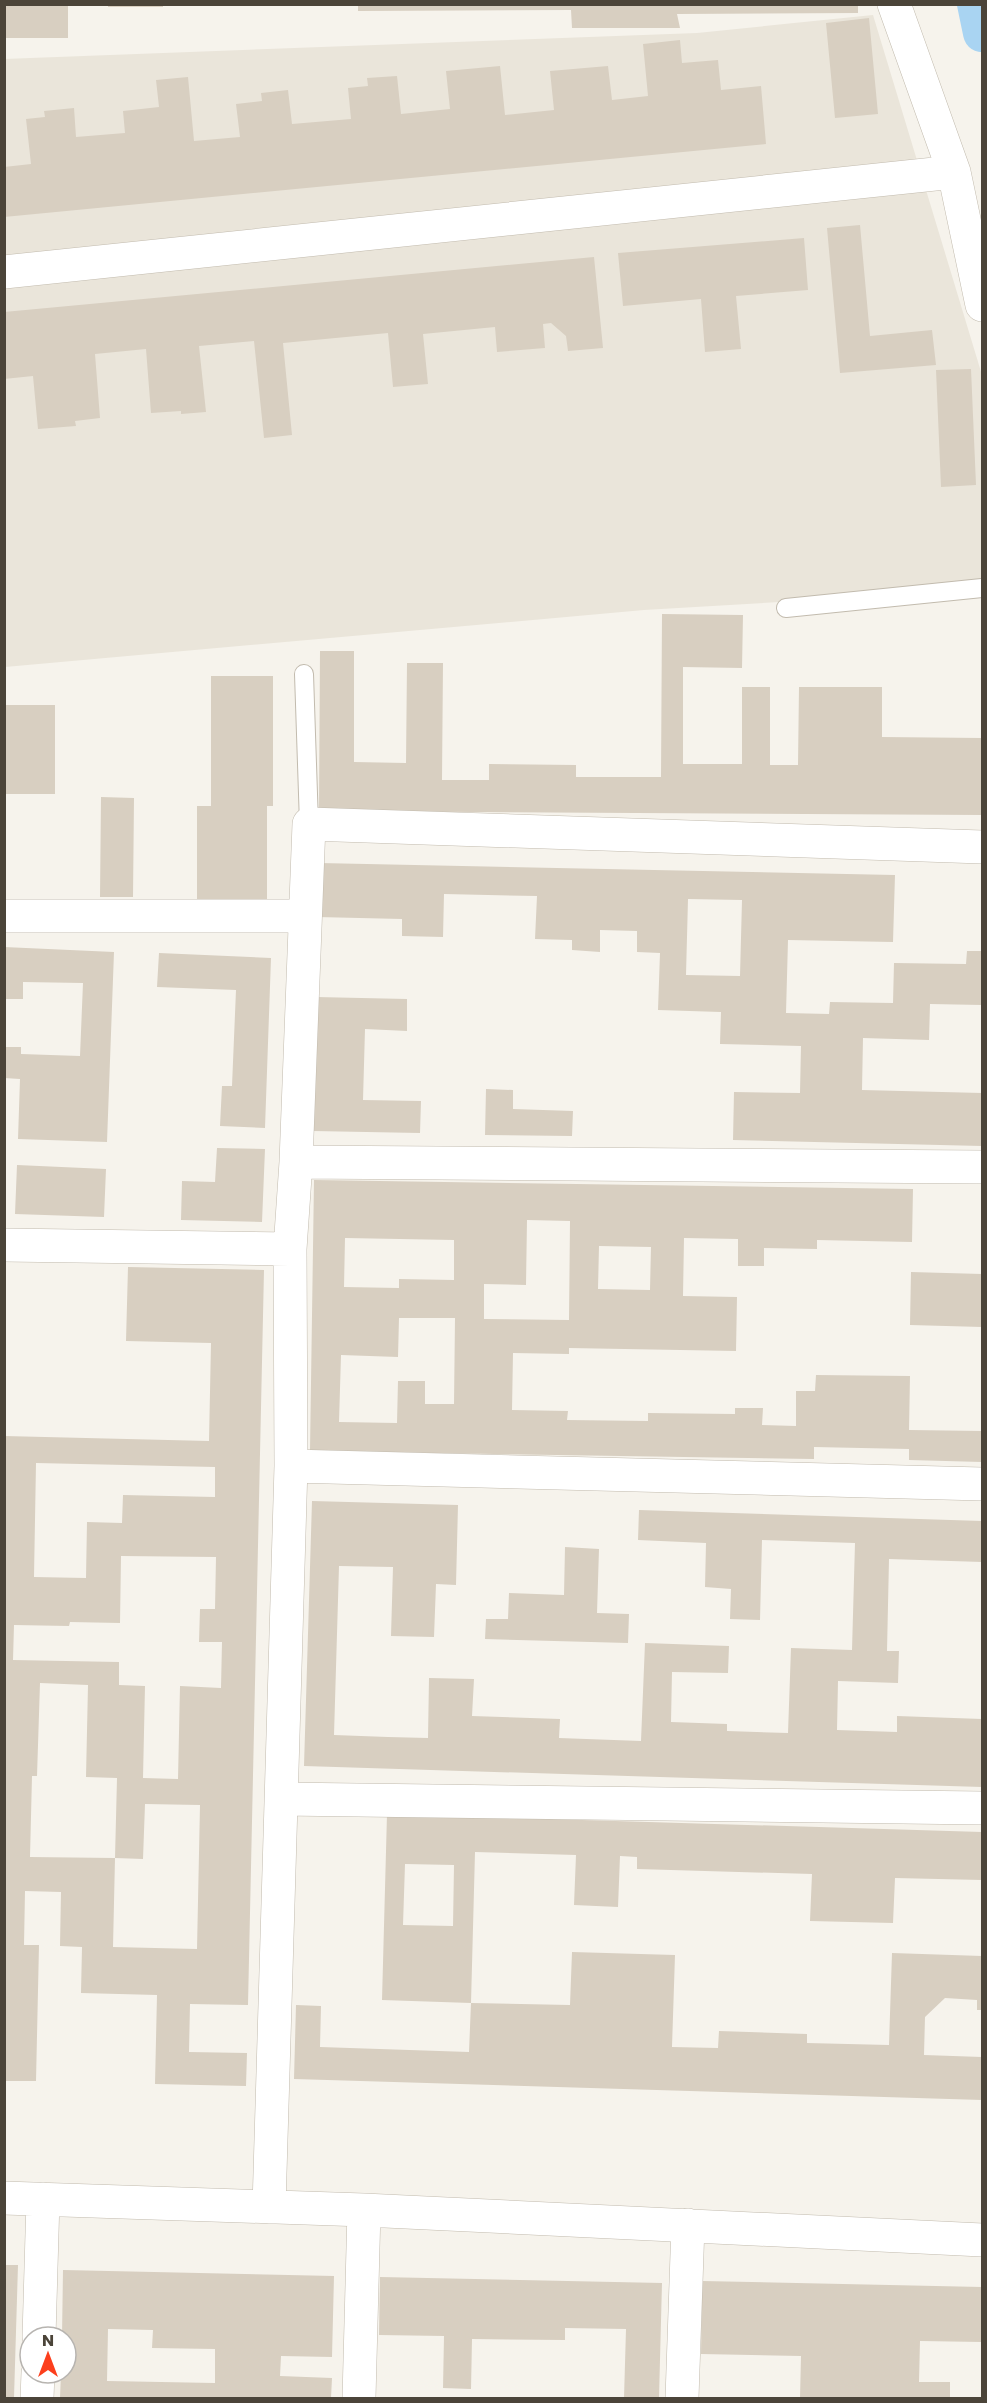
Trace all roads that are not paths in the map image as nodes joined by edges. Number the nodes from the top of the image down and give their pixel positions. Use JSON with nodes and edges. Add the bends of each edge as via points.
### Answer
{"nodes":[{"id":1,"x":894,"y":4,"type":"edge"},
{"id":2,"x":954,"y":172,"type":"junction"},
{"id":3,"x":4,"y":272,"type":"edge"},
{"id":4,"x":982,"y":305,"type":"edge"},
{"id":5,"x":982,"y":588,"type":"edge"},
{"id":6,"x":786,"y":608,"type":"dead end"},
{"id":7,"x":304,"y":674,"type":"dead end"},
{"id":8,"x":309,"y":824,"type":"junction"},
{"id":9,"x":982,"y":847,"type":"edge"},
{"id":10,"x":4,"y":916,"type":"edge"},
{"id":11,"x":304,"y":916,"type":"junction"},
{"id":12,"x":296,"y":1162,"type":"junction"},
{"id":13,"x":982,"y":1167,"type":"edge"},
{"id":14,"x":4,"y":1245,"type":"edge"},
{"id":15,"x":290,"y":1249,"type":"junction"},
{"id":16,"x":291,"y":1466,"type":"junction"},
{"id":17,"x":982,"y":1484,"type":"edge"},
{"id":18,"x":282,"y":1799,"type":"junction"},
{"id":19,"x":982,"y":1808,"type":"edge"},
{"id":20,"x":4,"y":2198,"type":"edge"},
{"id":21,"x":43,"y":2199,"type":"junction"},
{"id":22,"x":269,"y":2207,"type":"junction"},
{"id":23,"x":364,"y":2210,"type":"junction"},
{"id":24,"x":688,"y":2225,"type":"junction"},
{"id":25,"x":982,"y":2240,"type":"edge"},
{"id":26,"x":39,"y":2325,"type":"edge"},
{"id":27,"x":359,"y":2398,"type":"edge"},
{"id":28,"x":682,"y":2398,"type":"edge"}],
"edges":[{"from":1,"to":2,"type":"street"},
{"from":2,"to":3,"type":"street"},
{"from":2,"to":4,"type":"street"},
{"from":5,"to":6,"type":"lane"},
{"from":7,"to":8,"type":"lane"},
{"from":8,"to":9,"type":"street"},
{"from":8,"to":11,"type":"street"},
{"from":10,"to":11,"type":"street"},
{"from":11,"to":12,"type":"street"},
{"from":12,"to":13,"type":"street"},
{"from":12,"to":15,"type":"street"},
{"from":14,"to":15,"type":"street"},
{"from":15,"to":16,"type":"street"},
{"from":16,"to":17,"type":"street"},
{"from":16,"to":18,"type":"street"},
{"from":18,"to":19,"type":"street"},
{"from":18,"to":22,"type":"street"},
{"from":20,"to":21,"type":"street"},
{"from":21,"to":22,"type":"street"},
{"from":21,"to":26,"type":"street"},
{"from":22,"to":23,"type":"street"},
{"from":23,"to":24,"type":"street"},
{"from":23,"to":27,"type":"street"},
{"from":24,"to":25,"type":"street"},
{"from":24,"to":28,"type":"street"}]}
